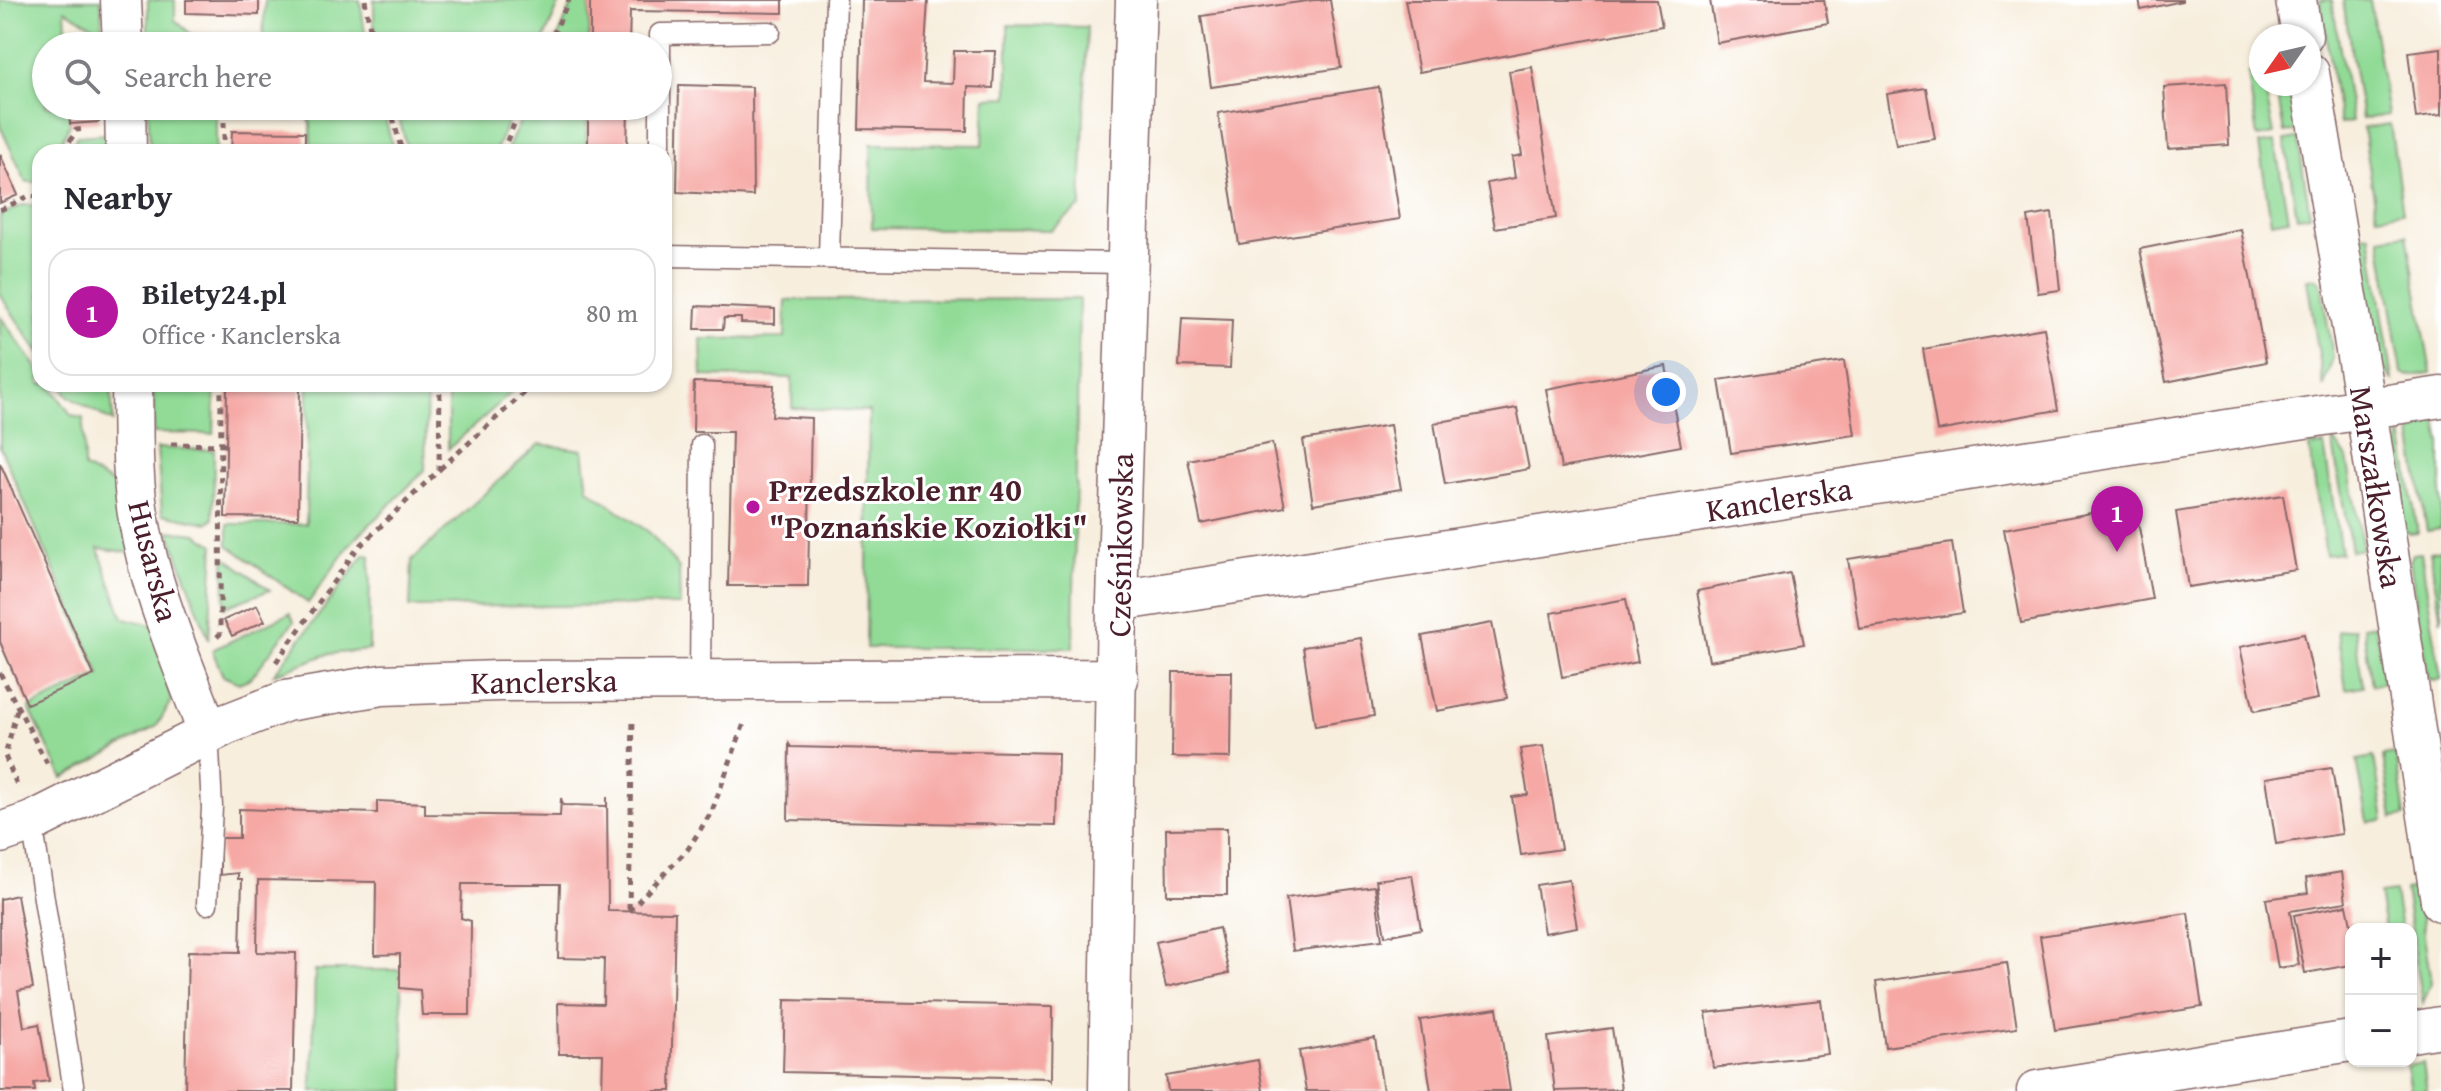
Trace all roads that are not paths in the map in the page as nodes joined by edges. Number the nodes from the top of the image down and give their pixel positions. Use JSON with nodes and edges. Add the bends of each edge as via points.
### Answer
{"nodes":[{"id":1,"x":121,"y":0,"type":"edge"},
{"id":2,"x":836,"y":0,"type":"edge"},
{"id":3,"x":1136,"y":0,"type":"edge"},
{"id":4,"x":2296,"y":0,"type":"edge"},
{"id":5,"x":2300,"y":24,"type":"edge"},
{"id":6,"x":122,"y":32,"type":"edge"},
{"id":7,"x":770,"y":32,"type":"dead end"},
{"id":8,"x":672,"y":34,"type":"edge"},
{"id":9,"x":2313,"y":96,"type":"edge"},
{"id":10,"x":125,"y":120,"type":"edge"},
{"id":11,"x":660,"y":120,"type":"edge"},
{"id":12,"x":126,"y":144,"type":"edge"},
{"id":13,"x":660,"y":144,"type":"edge"},
{"id":14,"x":672,"y":256,"type":"edge"},
{"id":15,"x":829,"y":257,"type":"junction"},
{"id":16,"x":1127,"y":263,"type":"junction"},
{"id":17,"x":132,"y":392,"type":"edge"},
{"id":18,"x":2441,"y":397,"type":"edge"},
{"id":19,"x":2366,"y":409,"type":"junction"},
{"id":20,"x":702,"y":445,"type":"dead end"},
{"id":21,"x":1117,"y":601,"type":"junction"},
{"id":22,"x":1118,"y":679,"type":"junction"},
{"id":23,"x":700,"y":680,"type":"junction"},
{"id":24,"x":208,"y":732,"type":"junction"},
{"id":25,"x":17,"y":816,"type":"edge"},
{"id":26,"x":2441,"y":901,"type":"edge"},
{"id":27,"x":207,"y":904,"type":"dead end"},
{"id":28,"x":2441,"y":1027,"type":"edge"},
{"id":29,"x":2417,"y":1031,"type":"edge"},
{"id":30,"x":2345,"y":1042,"type":"edge"},
{"id":31,"x":74,"y":1091,"type":"edge"},
{"id":32,"x":1109,"y":1091,"type":"edge"},
{"id":33,"x":2037,"y":1091,"type":"edge"}],
"edges":[{"from":1,"to":6,"type":"street"},
{"from":2,"to":15,"type":"lane"},
{"from":3,"to":16,"type":"street","name":"Cześnikowska"},
{"from":4,"to":5,"type":"street"},
{"from":7,"to":8,"type":"lane"},
{"from":9,"to":19,"type":"street","name":"Marszałkowska"},
{"from":10,"to":12,"type":"street"},
{"from":11,"to":13,"type":"lane"},
{"from":14,"to":15,"type":"lane"},
{"from":15,"to":16,"type":"lane"},
{"from":16,"to":21,"type":"street","name":"Cześnikowska"},
{"from":17,"to":24,"type":"street","name":"Husarska","via":[[139,522],[160,600]]},
{"from":18,"to":19,"type":"street","name":"Kanclerska"},
{"from":19,"to":21,"type":"street","name":"Kanclerska"},
{"from":19,"to":26,"type":"street","name":"Marszałkowska"},
{"from":20,"to":23,"type":"lane"},
{"from":21,"to":22,"type":"street","name":"Cześnikowska"},
{"from":22,"to":23,"type":"street","name":"Kanclerska"},
{"from":22,"to":32,"type":"street","name":"Cześnikowska"},
{"from":23,"to":24,"type":"street","name":"Kanclerska","via":[[382,685],[286,701]]},
{"from":24,"to":25,"type":"street","name":"Kanclerska","via":[[67,804]]},
{"from":24,"to":27,"type":"lane","via":[[212,807]]},
{"from":25,"to":31,"type":"lane"},
{"from":28,"to":29,"type":"street"},
{"from":30,"to":33,"type":"street"}]}
